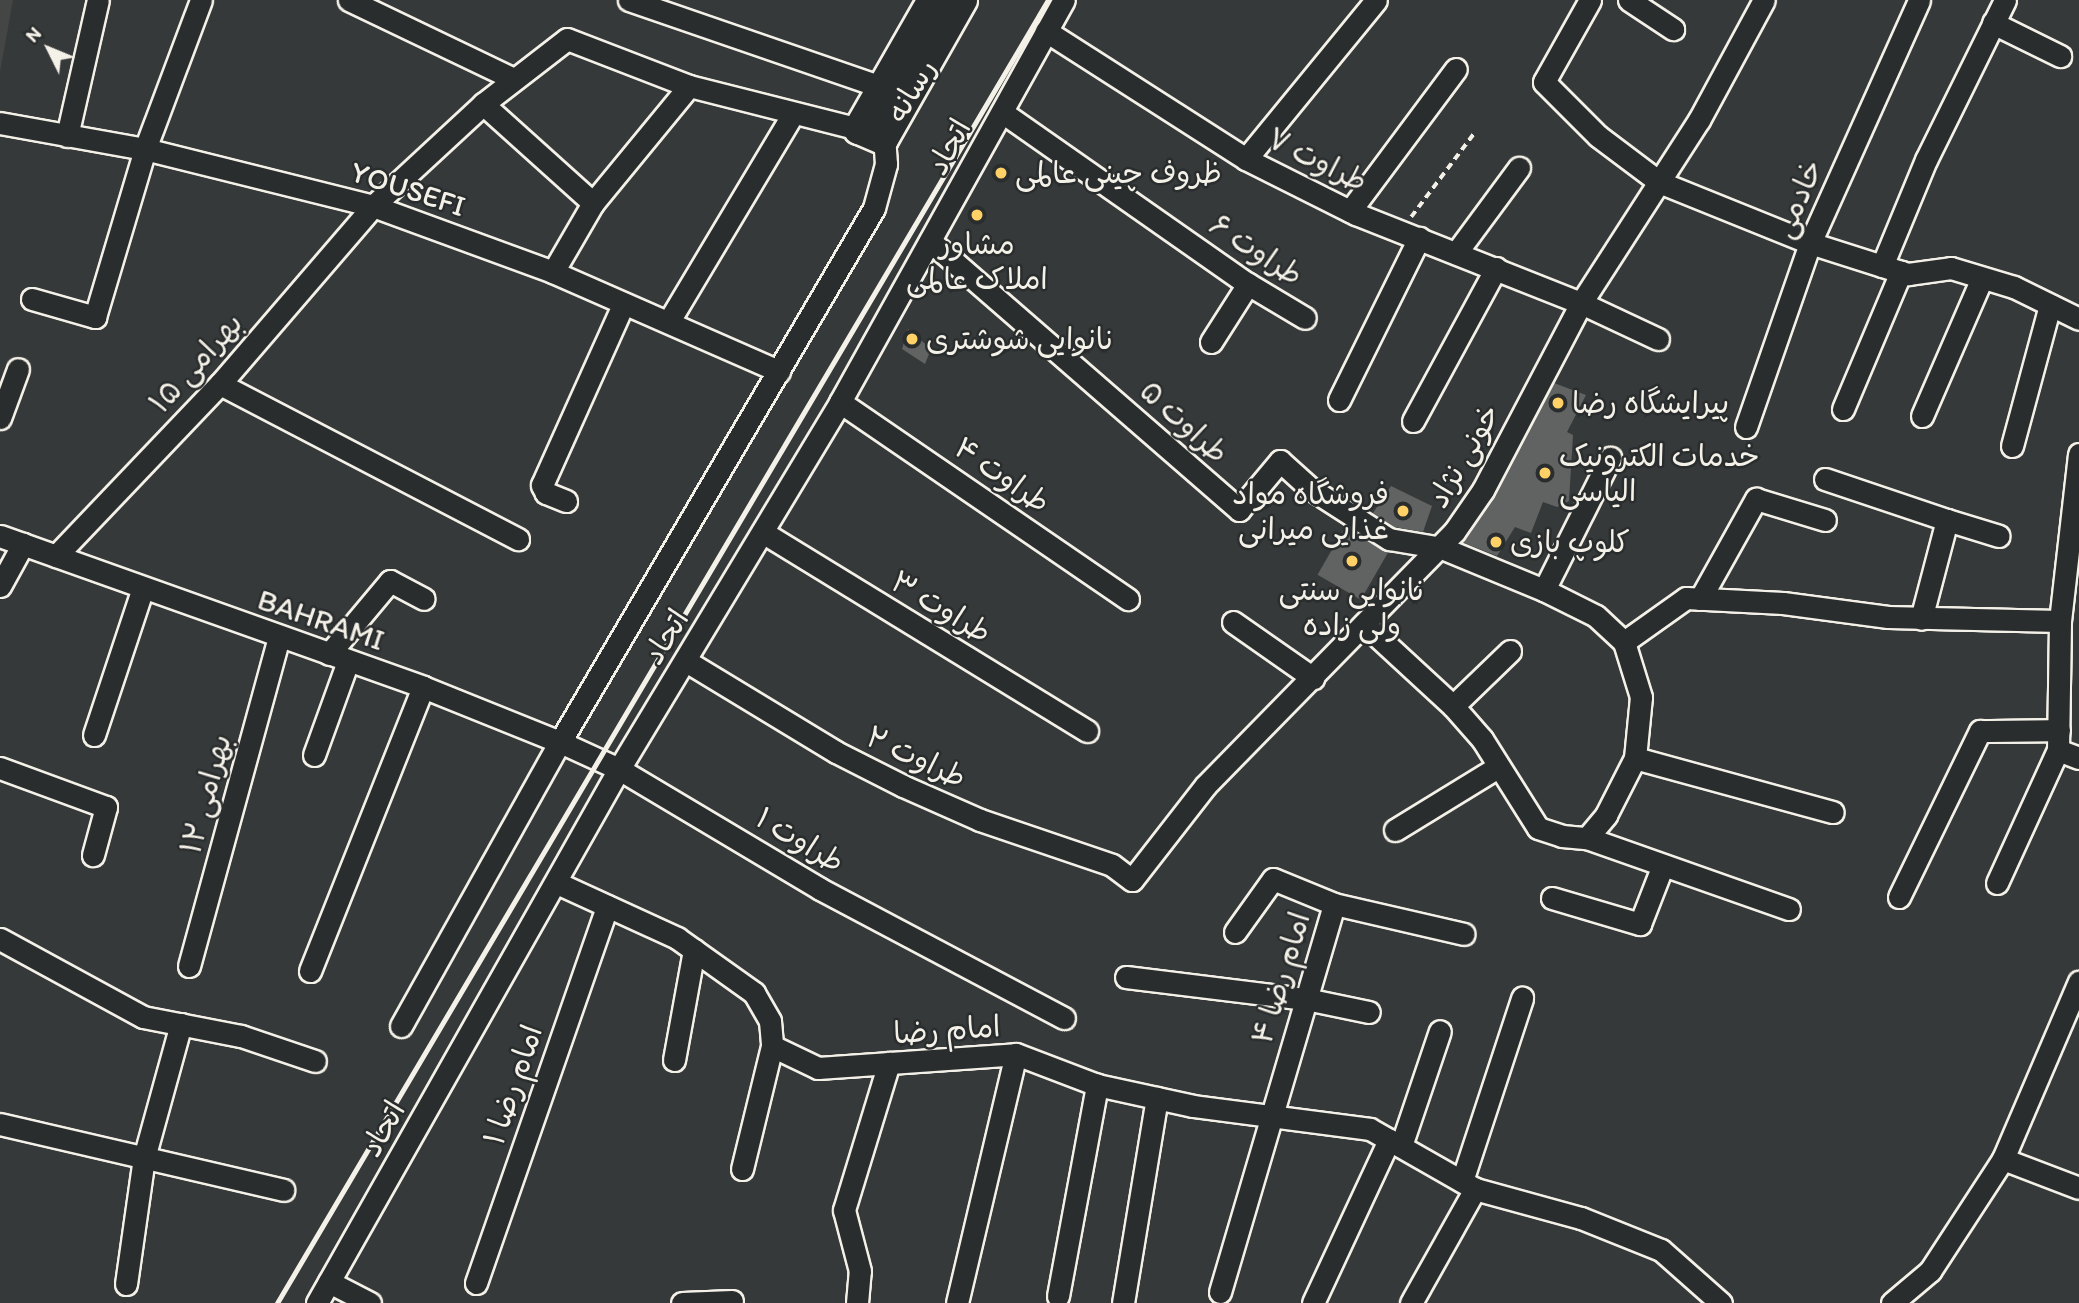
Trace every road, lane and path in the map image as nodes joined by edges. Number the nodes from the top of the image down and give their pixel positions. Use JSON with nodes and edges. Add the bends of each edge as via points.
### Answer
{"nodes":[{"id":1,"x":98,"y":0,"type":"edge"},
{"id":2,"x":201,"y":0,"type":"edge"},
{"id":3,"x":349,"y":0,"type":"edge"},
{"id":4,"x":629,"y":0,"type":"edge"},
{"id":5,"x":933,"y":0,"type":"edge"},
{"id":6,"x":962,"y":0,"type":"edge"},
{"id":7,"x":1064,"y":0,"type":"edge"},
{"id":8,"x":1376,"y":0,"type":"edge"},
{"id":9,"x":1590,"y":0,"type":"edge"},
{"id":10,"x":1629,"y":0,"type":"edge"},
{"id":11,"x":1764,"y":0,"type":"edge"},
{"id":12,"x":1919,"y":0,"type":"edge"},
{"id":13,"x":2005,"y":0,"type":"edge"},
{"id":14,"x":1993,"y":23,"type":"junction"},
{"id":15,"x":1673,"y":29,"type":"dead end"},
{"id":16,"x":1046,"y":31,"type":"junction"},
{"id":17,"x":2060,"y":56,"type":"dead end"},
{"id":18,"x":1456,"y":69,"type":"dead end"},
{"id":19,"x":514,"y":79,"type":"junction"},
{"id":20,"x":689,"y":86,"type":"junction"},
{"id":21,"x":881,"y":87,"type":"junction"},
{"id":22,"x":483,"y":104,"type":"junction"},
{"id":23,"x":1002,"y":112,"type":"junction"},
{"id":24,"x":793,"y":114,"type":"junction"},
{"id":25,"x":0,"y":123,"type":"edge"},
{"id":26,"x":1475,"y":132,"type":"dead end"},
{"id":27,"x":872,"y":133,"type":"junction"},
{"id":28,"x":67,"y":135,"type":"junction"},
{"id":29,"x":145,"y":149,"type":"junction"},
{"id":30,"x":1246,"y":159,"type":"junction"},
{"id":31,"x":1519,"y":168,"type":"dead end"},
{"id":32,"x":1660,"y":182,"type":"junction"},
{"id":33,"x":593,"y":203,"type":"junction"},
{"id":34,"x":373,"y":206,"type":"junction"},
{"id":35,"x":1350,"y":211,"type":"junction"},
{"id":36,"x":1410,"y":234,"type":"junction"},
{"id":37,"x":930,"y":241,"type":"junction"},
{"id":38,"x":1810,"y":243,"type":"junction"},
{"id":39,"x":1456,"y":253,"type":"junction"},
{"id":40,"x":1496,"y":268,"type":"junction"},
{"id":41,"x":1891,"y":269,"type":"junction"},
{"id":42,"x":554,"y":272,"type":"junction"},
{"id":43,"x":1982,"y":278,"type":"junction"},
{"id":44,"x":1248,"y":284,"type":"junction"},
{"id":45,"x":32,"y":299,"type":"dead end"},
{"id":46,"x":1581,"y":303,"type":"junction"},
{"id":47,"x":623,"y":304,"type":"junction"},
{"id":48,"x":2050,"y":305,"type":"junction"},
{"id":49,"x":1305,"y":318,"type":"dead end"},
{"id":50,"x":2079,"y":319,"type":"edge"},
{"id":51,"x":669,"y":321,"type":"junction"},
{"id":52,"x":1658,"y":339,"type":"dead end"},
{"id":53,"x":1211,"y":342,"type":"dead end"},
{"id":54,"x":18,"y":369,"type":"dead end"},
{"id":55,"x":779,"y":370,"type":"junction"},
{"id":56,"x":219,"y":384,"type":"junction"},
{"id":57,"x":1339,"y":401,"type":"dead end"},
{"id":58,"x":840,"y":402,"type":"junction"},
{"id":59,"x":1843,"y":409,"type":"dead end"},
{"id":60,"x":1922,"y":416,"type":"dead end"},
{"id":61,"x":0,"y":418,"type":"edge"},
{"id":62,"x":1413,"y":421,"type":"dead end"},
{"id":63,"x":1746,"y":427,"type":"dead end"},
{"id":64,"x":2012,"y":446,"type":"dead end"},
{"id":65,"x":2079,"y":454,"type":"edge"},
{"id":66,"x":1610,"y":458,"type":"dead end"},
{"id":67,"x":1825,"y":479,"type":"dead end"},
{"id":68,"x":566,"y":501,"type":"dead end"},
{"id":69,"x":1825,"y":520,"type":"dead end"},
{"id":70,"x":1947,"y":520,"type":"junction"},
{"id":71,"x":764,"y":533,"type":"junction"},
{"id":72,"x":0,"y":536,"type":"edge"},
{"id":73,"x":1999,"y":536,"type":"dead end"},
{"id":74,"x":518,"y":539,"type":"dead end"},
{"id":75,"x":23,"y":544,"type":"junction"},
{"id":76,"x":1443,"y":548,"type":"junction"},
{"id":77,"x":56,"y":556,"type":"junction"},
{"id":78,"x":0,"y":586,"type":"edge"},
{"id":79,"x":143,"y":588,"type":"junction"},
{"id":80,"x":1544,"y":590,"type":"junction"},
{"id":81,"x":424,"y":598,"type":"dead end"},
{"id":82,"x":1128,"y":599,"type":"dead end"},
{"id":83,"x":1700,"y":599,"type":"junction"},
{"id":84,"x":1922,"y":619,"type":"junction"},
{"id":85,"x":2060,"y":621,"type":"junction"},
{"id":86,"x":1233,"y":622,"type":"dead end"},
{"id":87,"x":1364,"y":624,"type":"junction"},
{"id":88,"x":279,"y":638,"type":"junction"},
{"id":89,"x":1624,"y":642,"type":"junction"},
{"id":90,"x":1510,"y":651,"type":"dead end"},
{"id":91,"x":338,"y":657,"type":"junction"},
{"id":92,"x":686,"y":661,"type":"junction"},
{"id":93,"x":1313,"y":678,"type":"junction"},
{"id":94,"x":423,"y":687,"type":"junction"},
{"id":95,"x":1453,"y":706,"type":"junction"},
{"id":96,"x":1087,"y":731,"type":"dead end"},
{"id":97,"x":94,"y":734,"type":"dead end"},
{"id":98,"x":2059,"y":740,"type":"junction"},
{"id":99,"x":560,"y":742,"type":"junction"},
{"id":100,"x":314,"y":755,"type":"dead end"},
{"id":101,"x":1635,"y":758,"type":"junction"},
{"id":102,"x":2079,"y":758,"type":"edge"},
{"id":103,"x":1498,"y":767,"type":"junction"},
{"id":104,"x":0,"y":768,"type":"edge"},
{"id":105,"x":619,"y":769,"type":"junction"},
{"id":106,"x":1833,"y":812,"type":"dead end"},
{"id":107,"x":1395,"y":830,"type":"dead end"},
{"id":108,"x":1587,"y":838,"type":"junction"},
{"id":109,"x":93,"y":855,"type":"dead end"},
{"id":110,"x":1663,"y":865,"type":"junction"},
{"id":111,"x":1132,"y":880,"type":"joint"},
{"id":112,"x":557,"y":883,"type":"junction"},
{"id":113,"x":1997,"y":883,"type":"dead end"},
{"id":114,"x":1899,"y":897,"type":"dead end"},
{"id":115,"x":1552,"y":898,"type":"dead end"},
{"id":116,"x":1334,"y":904,"type":"junction"},
{"id":117,"x":607,"y":906,"type":"junction"},
{"id":118,"x":1789,"y":909,"type":"dead end"},
{"id":119,"x":1235,"y":932,"type":"dead end"},
{"id":120,"x":1464,"y":934,"type":"dead end"},
{"id":121,"x":0,"y":939,"type":"edge"},
{"id":122,"x":694,"y":950,"type":"junction"},
{"id":123,"x":189,"y":966,"type":"dead end"},
{"id":124,"x":310,"y":971,"type":"dead end"},
{"id":125,"x":1126,"y":977,"type":"dead end"},
{"id":126,"x":2079,"y":982,"type":"edge"},
{"id":127,"x":1522,"y":998,"type":"dead end"},
{"id":128,"x":1306,"y":999,"type":"junction"},
{"id":129,"x":1369,"y":1012,"type":"dead end"},
{"id":130,"x":1064,"y":1018,"type":"dead end"},
{"id":131,"x":181,"y":1024,"type":"junction"},
{"id":132,"x":401,"y":1026,"type":"dead end"},
{"id":133,"x":1440,"y":1031,"type":"dead end"},
{"id":134,"x":772,"y":1046,"type":"junction"},
{"id":135,"x":1016,"y":1054,"type":"junction"},
{"id":136,"x":674,"y":1060,"type":"dead end"},
{"id":137,"x":315,"y":1061,"type":"dead end"},
{"id":138,"x":889,"y":1063,"type":"junction"},
{"id":139,"x":1097,"y":1085,"type":"junction"},
{"id":140,"x":1157,"y":1098,"type":"junction"},
{"id":141,"x":1271,"y":1116,"type":"junction"},
{"id":142,"x":0,"y":1124,"type":"edge"},
{"id":143,"x":1395,"y":1143,"type":"junction"},
{"id":144,"x":144,"y":1157,"type":"junction"},
{"id":145,"x":2003,"y":1159,"type":"junction"},
{"id":146,"x":742,"y":1169,"type":"dead end"},
{"id":147,"x":1469,"y":1185,"type":"junction"},
{"id":148,"x":2079,"y":1188,"type":"edge"},
{"id":149,"x":283,"y":1190,"type":"dead end"},
{"id":150,"x":329,"y":1282,"type":"junction"},
{"id":151,"x":476,"y":1283,"type":"dead end"},
{"id":152,"x":126,"y":1284,"type":"dead end"},
{"id":153,"x":1220,"y":1292,"type":"dead end"},
{"id":154,"x":1058,"y":1296,"type":"dead end"},
{"id":155,"x":732,"y":1301,"type":"dead end"},
{"id":156,"x":317,"y":1303,"type":"edge"},
{"id":157,"x":370,"y":1303,"type":"edge"},
{"id":158,"x":682,"y":1303,"type":"edge"},
{"id":159,"x":857,"y":1303,"type":"edge"},
{"id":160,"x":957,"y":1303,"type":"edge"},
{"id":161,"x":1123,"y":1303,"type":"edge"},
{"id":162,"x":1313,"y":1303,"type":"edge"},
{"id":163,"x":1411,"y":1303,"type":"edge"},
{"id":164,"x":1721,"y":1303,"type":"edge"},
{"id":165,"x":1892,"y":1303,"type":"edge"}],
"edges":[{"from":1,"to":28,"type":"street"},
{"from":2,"to":29,"type":"street"},
{"from":3,"to":19,"type":"street"},
{"from":4,"to":21,"type":"street"},
{"from":5,"to":21,"type":"street","name":"رسانه"},
{"from":6,"to":27,"type":"street","name":"رسانه"},
{"from":7,"to":16,"type":"street","name":"اتحاد"},
{"from":8,"to":30,"type":"street"},
{"from":9,"to":32,"type":"street","via":[[1544,82],[1598,136]]},
{"from":10,"to":15,"type":"street"},
{"from":11,"to":32,"type":"street","name":"خونی نژاد"},
{"from":12,"to":38,"type":"street","name":"خادمی"},
{"from":13,"to":14,"type":"street"},
{"from":14,"to":17,"type":"street"},
{"from":14,"to":41,"type":"street","via":[[1926,160]]},
{"from":16,"to":23,"type":"street","name":"اتحاد"},
{"from":16,"to":30,"type":"street","name":"طراوت ۷"},
{"from":18,"to":35,"type":"street"},
{"from":19,"to":20,"type":"street","name":"بهرامی ۱۵","via":[[567,39]]},
{"from":19,"to":22,"type":"street","name":"بهرامی ۱۵"},
{"from":20,"to":24,"type":"street"},
{"from":20,"to":33,"type":"street"},
{"from":21,"to":27,"type":"street","name":"رسانه"},
{"from":22,"to":33,"type":"street"},
{"from":22,"to":34,"type":"street","name":"بهرامی ۱۵"},
{"from":23,"to":37,"type":"street","name":"اتحاد"},
{"from":23,"to":44,"type":"street","name":"طراوت ۶"},
{"from":24,"to":27,"type":"street"},
{"from":24,"to":51,"type":"street"},
{"from":25,"to":28,"type":"street","name":"YOUSEFI"},
{"from":26,"to":36,"type":"path"},
{"from":27,"to":55,"type":"street","via":[[886,164],[874,208]]},
{"from":28,"to":29,"type":"street","name":"YOUSEFI"},
{"from":29,"to":34,"type":"street","name":"YOUSEFI"},
{"from":29,"to":45,"type":"street","via":[[95,317]]},
{"from":30,"to":35,"type":"street","name":"طراوت ۷"},
{"from":31,"to":39,"type":"street"},
{"from":32,"to":38,"type":"street"},
{"from":32,"to":46,"type":"street","name":"خونی نژاد"},
{"from":33,"to":42,"type":"street"},
{"from":34,"to":42,"type":"street","name":"YOUSEFI"},
{"from":34,"to":56,"type":"street","name":"بهرامی ۱۵"},
{"from":35,"to":36,"type":"street","name":"طراوت ۷"},
{"from":36,"to":39,"type":"street","name":"طراوت ۷"},
{"from":36,"to":57,"type":"street"},
{"from":37,"to":58,"type":"street","name":"اتحاد"},
{"from":37,"to":76,"type":"street","name":"طراوت ۵","via":[[1239,510],[1280,461],[1333,505],[1389,539]]},
{"from":38,"to":41,"type":"street"},
{"from":38,"to":63,"type":"street","name":"خادمی"},
{"from":39,"to":40,"type":"street","name":"طراوت ۷"},
{"from":40,"to":46,"type":"street","name":"طراوت ۷"},
{"from":40,"to":62,"type":"street"},
{"from":41,"to":43,"type":"street","via":[[1951,268]]},
{"from":41,"to":59,"type":"street"},
{"from":42,"to":47,"type":"street","name":"YOUSEFI"},
{"from":43,"to":48,"type":"street"},
{"from":43,"to":60,"type":"street"},
{"from":44,"to":49,"type":"street","name":"طراوت ۶"},
{"from":44,"to":53,"type":"street"},
{"from":46,"to":52,"type":"street","name":"طراوت ۷"},
{"from":46,"to":76,"type":"street","name":"خونی نژاد","via":[[1483,490]]},
{"from":47,"to":51,"type":"street","name":"YOUSEFI"},
{"from":47,"to":68,"type":"street","via":[[542,485],[545,492]]},
{"from":48,"to":50,"type":"street"},
{"from":48,"to":64,"type":"street"},
{"from":51,"to":55,"type":"street","name":"YOUSEFI"},
{"from":54,"to":61,"type":"street"},
{"from":55,"to":99,"type":"street"},
{"from":56,"to":74,"type":"street"},
{"from":56,"to":77,"type":"street","name":"بهرامی ۱۵"},
{"from":58,"to":71,"type":"street","name":"اتحاد"},
{"from":58,"to":82,"type":"street","name":"طراوت ۴"},
{"from":65,"to":85,"type":"street"},
{"from":66,"to":80,"type":"street"},
{"from":67,"to":70,"type":"street"},
{"from":69,"to":83,"type":"street","via":[[1756,499]]},
{"from":70,"to":73,"type":"street"},
{"from":70,"to":84,"type":"street"},
{"from":71,"to":92,"type":"street","name":"اتحاد"},
{"from":71,"to":96,"type":"street","name":"طراوت ۳"},
{"from":72,"to":75,"type":"street","name":"BAHRAMI"},
{"from":75,"to":77,"type":"street","name":"BAHRAMI"},
{"from":75,"to":78,"type":"street"},
{"from":76,"to":80,"type":"street"},
{"from":76,"to":87,"type":"street","name":"خونی نژاد"},
{"from":77,"to":79,"type":"street","name":"BAHRAMI"},
{"from":79,"to":88,"type":"street","name":"BAHRAMI"},
{"from":79,"to":97,"type":"street"},
{"from":80,"to":89,"type":"street","via":[[1596,616]]},
{"from":81,"to":91,"type":"street","via":[[390,581]]},
{"from":83,"to":84,"type":"street"},
{"from":83,"to":89,"type":"street","via":[[1686,598]]},
{"from":84,"to":85,"type":"street"},
{"from":85,"to":98,"type":"street"},
{"from":86,"to":93,"type":"street"},
{"from":87,"to":93,"type":"street","name":"خونی نژاد"},
{"from":87,"to":95,"type":"street"},
{"from":88,"to":91,"type":"street","name":"BAHRAMI"},
{"from":88,"to":123,"type":"street","name":"بهرامی ۱۲"},
{"from":89,"to":101,"type":"street","via":[[1641,697]]},
{"from":90,"to":95,"type":"street"},
{"from":91,"to":94,"type":"street","name":"BAHRAMI"},
{"from":91,"to":100,"type":"street"},
{"from":92,"to":105,"type":"street","name":"اتحاد"},
{"from":92,"to":111,"type":"street","name":"طراوت ۲","via":[[836,752],[903,786],[980,820],[1112,865]]},
{"from":93,"to":111,"type":"street","name":"خونی نژاد","via":[[1206,785]]},
{"from":94,"to":99,"type":"street","name":"BAHRAMI"},
{"from":94,"to":124,"type":"street"},
{"from":95,"to":103,"type":"street","via":[[1482,739]]},
{"from":98,"to":102,"type":"street"},
{"from":98,"to":113,"type":"street"},
{"from":98,"to":114,"type":"street","via":[[1980,731]]},
{"from":99,"to":105,"type":"street","name":"BAHRAMI"},
{"from":99,"to":132,"type":"street"},
{"from":101,"to":106,"type":"street"},
{"from":101,"to":108,"type":"street","via":[[1605,815]]},
{"from":103,"to":107,"type":"street"},
{"from":103,"to":108,"type":"street","via":[[1538,828]]},
{"from":104,"to":109,"type":"street","via":[[106,807]]},
{"from":105,"to":112,"type":"street","name":"اتحاد"},
{"from":105,"to":130,"type":"street","name":"طراوت ۱","via":[[950,960]]},
{"from":108,"to":110,"type":"street"},
{"from":110,"to":115,"type":"street","via":[[1640,924]]},
{"from":110,"to":118,"type":"street"},
{"from":112,"to":117,"type":"street"},
{"from":112,"to":150,"type":"street","name":"اتحاد"},
{"from":116,"to":119,"type":"street","via":[[1273,879]]},
{"from":116,"to":120,"type":"street","name":"امام رضا ۴"},
{"from":116,"to":128,"type":"street","name":"امام رضا ۴"},
{"from":117,"to":122,"type":"street"},
{"from":117,"to":151,"type":"street","name":"امام رضا ۱"},
{"from":121,"to":131,"type":"street","via":[[143,1017]]},
{"from":122,"to":134,"type":"street","via":[[754,993],[770,1021]]},
{"from":122,"to":136,"type":"street"},
{"from":125,"to":128,"type":"street"},
{"from":126,"to":145,"type":"street"},
{"from":127,"to":147,"type":"street"},
{"from":128,"to":129,"type":"street"},
{"from":128,"to":141,"type":"street","name":"امام رضا ۴"},
{"from":131,"to":137,"type":"street","via":[[241,1036]]},
{"from":131,"to":144,"type":"street"},
{"from":133,"to":143,"type":"street"},
{"from":134,"to":138,"type":"street","name":"امام رضا","via":[[818,1068]]},
{"from":134,"to":146,"type":"street"},
{"from":135,"to":138,"type":"street","name":"امام رضا"},
{"from":135,"to":139,"type":"street","name":"امام رضا"},
{"from":135,"to":160,"type":"street"},
{"from":138,"to":159,"type":"street","via":[[844,1210],[860,1271]]},
{"from":139,"to":140,"type":"street","name":"امام رضا"},
{"from":139,"to":154,"type":"street"},
{"from":140,"to":141,"type":"street","name":"امام رضا"},
{"from":140,"to":161,"type":"street"},
{"from":141,"to":143,"type":"street","name":"امام رضا","via":[[1370,1129]]},
{"from":141,"to":153,"type":"street","name":"امام رضا ۴"},
{"from":142,"to":144,"type":"street"},
{"from":143,"to":147,"type":"street","name":"امام رضا"},
{"from":143,"to":162,"type":"street"},
{"from":144,"to":149,"type":"street"},
{"from":144,"to":152,"type":"street"},
{"from":145,"to":148,"type":"street"},
{"from":145,"to":165,"type":"street","via":[[1930,1271]]},
{"from":147,"to":163,"type":"street"},
{"from":147,"to":164,"type":"street","name":"امام رضا","via":[[1581,1218],[1661,1250]]},
{"from":150,"to":156,"type":"street","name":"اتحاد"},
{"from":150,"to":157,"type":"street"},
{"from":155,"to":158,"type":"street"}]}
